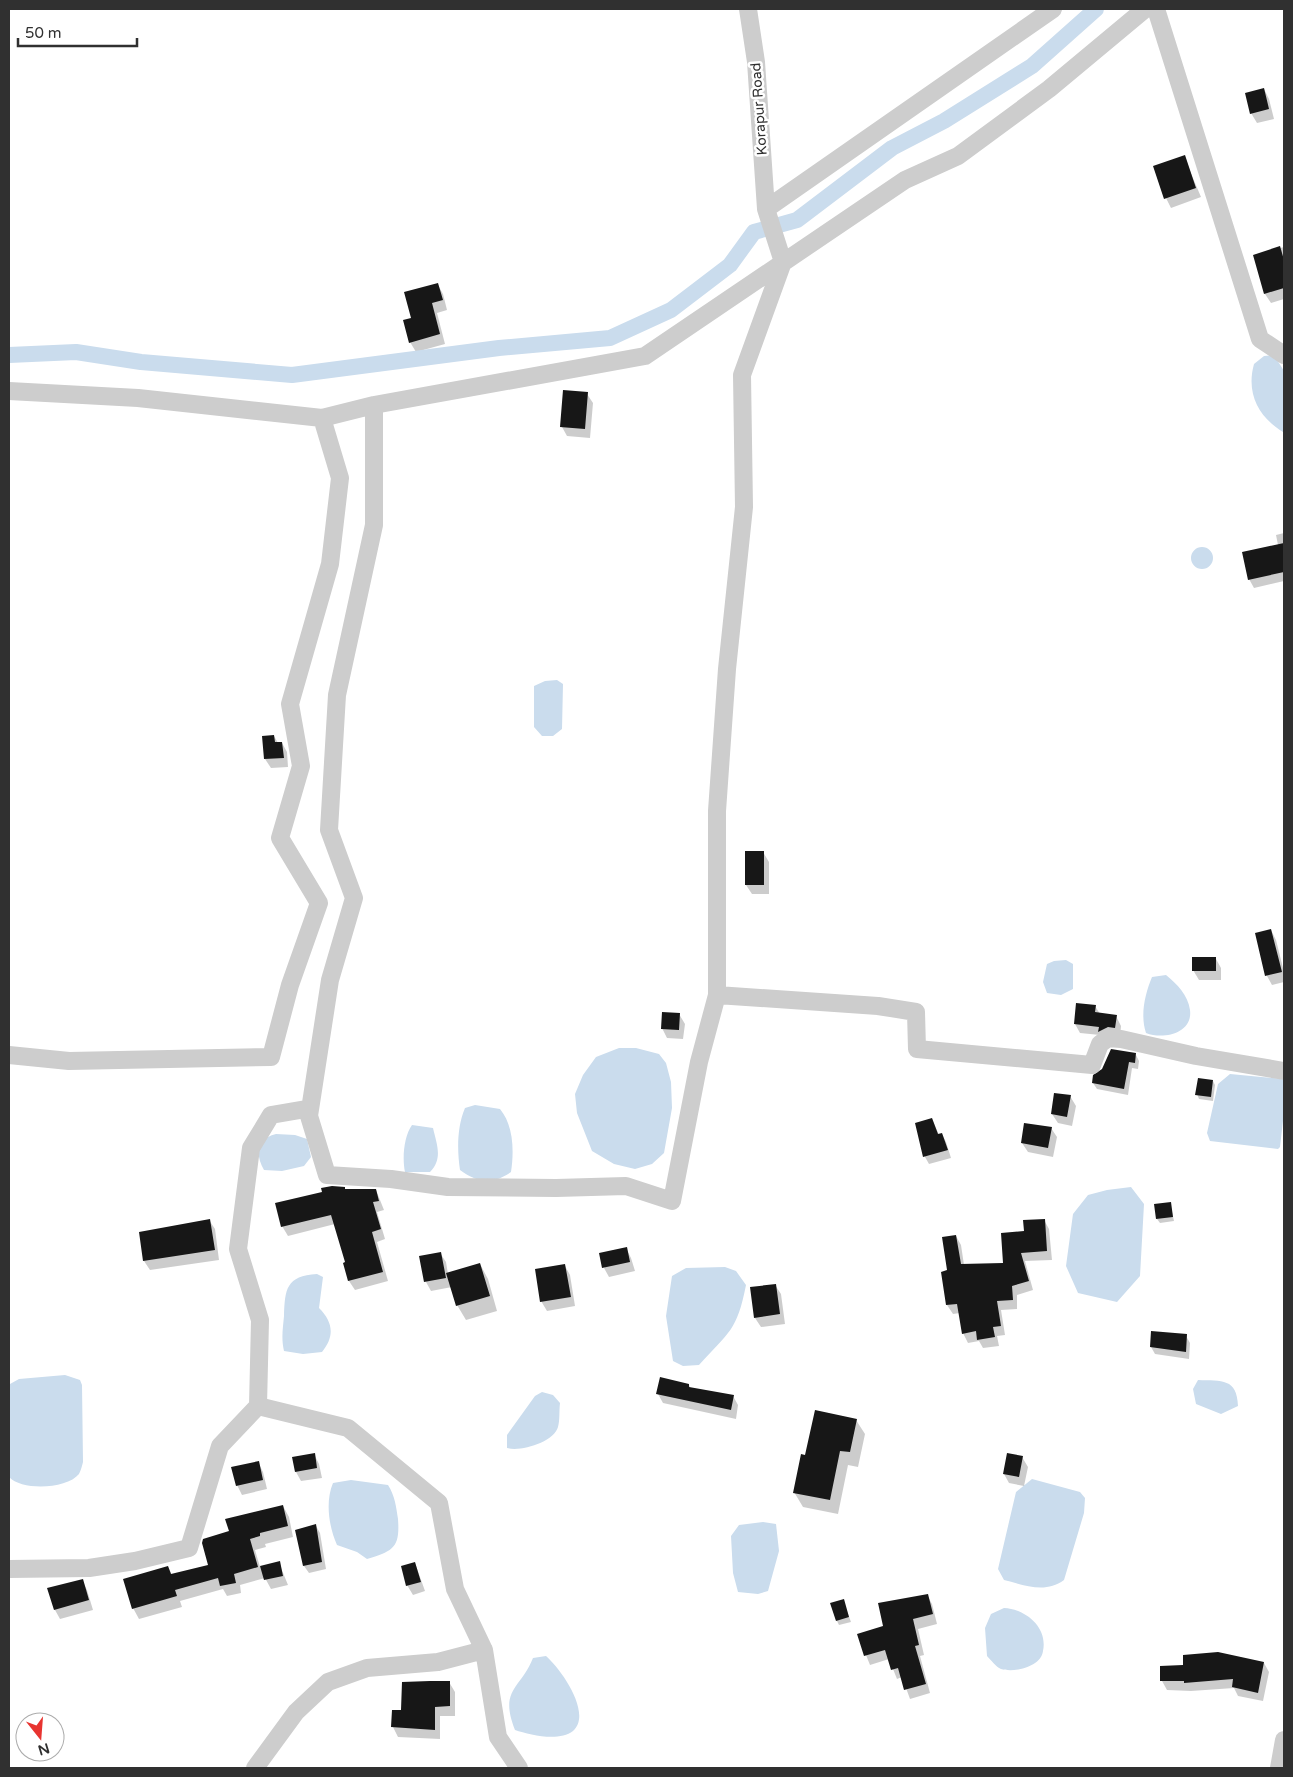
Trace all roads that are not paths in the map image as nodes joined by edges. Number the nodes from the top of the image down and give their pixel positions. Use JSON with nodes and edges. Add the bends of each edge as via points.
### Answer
{"nodes":[{"id":1,"x":748,"y":9,"type":"edge"},
{"id":2,"x":1054,"y":9,"type":"edge"},
{"id":3,"x":1145,"y":9,"type":"edge"},
{"id":4,"x":1156,"y":9,"type":"edge"},
{"id":5,"x":767,"y":213,"type":"junction"},
{"id":6,"x":783,"y":262,"type":"junction"},
{"id":7,"x":1284,"y":355,"type":"edge"},
{"id":8,"x":9,"y":391,"type":"edge"},
{"id":9,"x":374,"y":405,"type":"junction"},
{"id":10,"x":322,"y":418,"type":"junction"},
{"id":11,"x":717,"y":995,"type":"junction"},
{"id":12,"x":9,"y":1055,"type":"edge"},
{"id":13,"x":1284,"y":1071,"type":"edge"},
{"id":14,"x":309,"y":1116,"type":"junction"},
{"id":15,"x":258,"y":1406,"type":"junction"},
{"id":16,"x":9,"y":1569,"type":"edge"},
{"id":17,"x":484,"y":1650,"type":"junction"},
{"id":18,"x":1284,"y":1740,"type":"edge"},
{"id":19,"x":255,"y":1768,"type":"edge"},
{"id":20,"x":519,"y":1768,"type":"edge"},
{"id":21,"x":1279,"y":1768,"type":"edge"}],
"edges":[{"from":1,"to":5,"type":"street","name":"Korapur Road","via":[[756,62]]},
{"from":2,"to":5,"type":"street"},
{"from":3,"to":6,"type":"street","via":[[1049,89],[958,156],[905,180]]},
{"from":4,"to":7,"type":"street","via":[[1260,339]]},
{"from":5,"to":6,"type":"street","name":"Korapur Road"},
{"from":6,"to":9,"type":"street","via":[[646,356]]},
{"from":6,"to":11,"type":"street","via":[[742,375],[744,507],[726,669],[717,811]]},
{"from":8,"to":10,"type":"street","via":[[138,398]]},
{"from":9,"to":10,"type":"street"},
{"from":9,"to":14,"type":"street","via":[[374,525],[337,696],[329,830],[354,898],[330,980]]},
{"from":10,"to":12,"type":"street","via":[[340,478],[330,564],[290,704],[301,766],[280,838],[319,903],[290,985],[271,1056],[69,1061]]},
{"from":11,"to":13,"type":"street","via":[[878,1006],[916,1012],[917,1049],[1092,1065],[1100,1044],[1108,1038],[1122,1038],[1196,1056]]},
{"from":11,"to":14,"type":"street","via":[[699,1062],[672,1201],[626,1186],[448,1187],[327,1175]]},
{"from":14,"to":15,"type":"street","via":[[306,1109],[271,1115],[251,1148],[238,1249],[260,1320]]},
{"from":15,"to":16,"type":"street","via":[[220,1446],[189,1548],[89,1568]]},
{"from":15,"to":17,"type":"street","via":[[348,1428],[439,1503],[455,1589]]},
{"from":17,"to":19,"type":"street","via":[[438,1662],[368,1668],[328,1682],[296,1712]]},
{"from":17,"to":20,"type":"street","via":[[498,1737]]},
{"from":18,"to":21,"type":"street"}]}
